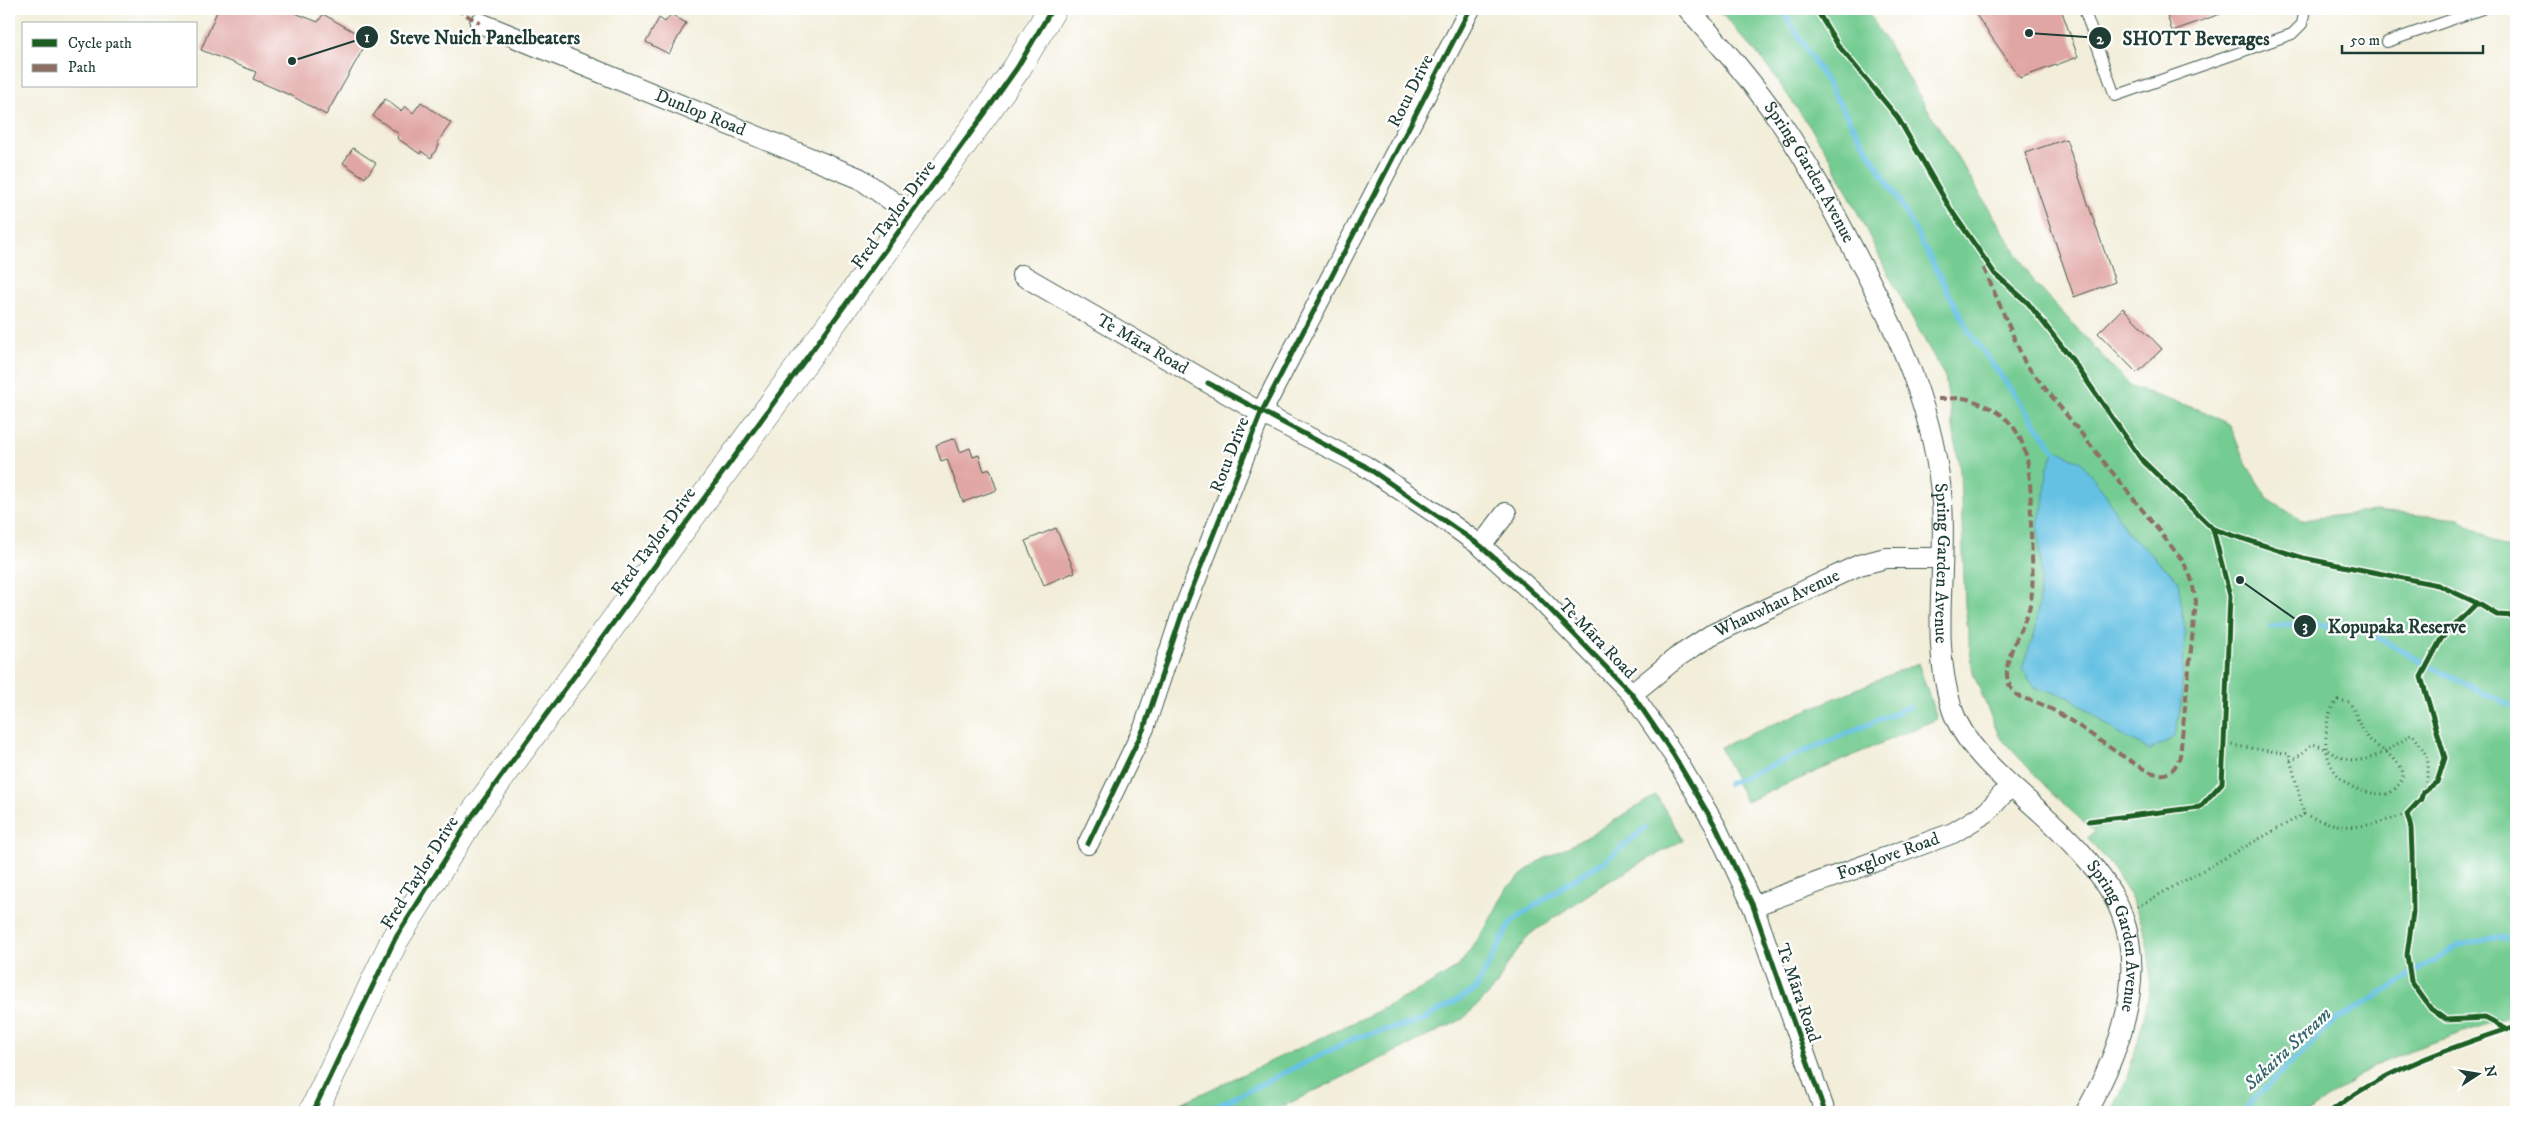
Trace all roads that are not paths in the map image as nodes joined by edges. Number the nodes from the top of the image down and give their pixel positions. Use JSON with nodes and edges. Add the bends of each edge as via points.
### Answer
{"nodes":[{"id":1,"x":1052,"y":9,"type":"edge"},
{"id":2,"x":1470,"y":9,"type":"edge"},
{"id":3,"x":1688,"y":9,"type":"edge"},
{"id":4,"x":2084,"y":9,"type":"edge"},
{"id":5,"x":2305,"y":9,"type":"edge"},
{"id":6,"x":2482,"y":9,"type":"edge"},
{"id":7,"x":480,"y":23,"type":"dead end"},
{"id":8,"x":2387,"y":42,"type":"dead end"},
{"id":9,"x":912,"y":215,"type":"junction"},
{"id":10,"x":1022,"y":275,"type":"dead end"},
{"id":11,"x":1261,"y":413,"type":"junction"},
{"id":12,"x":1506,"y":513,"type":"dead end"},
{"id":13,"x":1481,"y":546,"type":"junction"},
{"id":14,"x":1941,"y":558,"type":"junction"},
{"id":15,"x":1632,"y":694,"type":"junction"},
{"id":16,"x":2010,"y":786,"type":"junction"},
{"id":17,"x":1088,"y":844,"type":"dead end"},
{"id":18,"x":1753,"y":906,"type":"junction"},
{"id":19,"x":313,"y":1112,"type":"edge"},
{"id":20,"x":1825,"y":1112,"type":"edge"},
{"id":21,"x":2086,"y":1112,"type":"edge"}],
"edges":[{"from":1,"to":9,"type":"main road","name":"Fred Taylor Drive","via":[[1017,68]]},
{"from":2,"to":11,"type":"street","name":"Rotu Drive"},
{"from":3,"to":14,"type":"street","name":"Spring Garden Avenue","via":[[1779,121],[1834,213],[1892,323],[1911,365],[1934,449],[1942,504]]},
{"from":4,"to":5,"type":"lane","via":[[2115,96],[2292,34],[2302,24]]},
{"from":6,"to":8,"type":"lane"},
{"from":7,"to":9,"type":"street","name":"Dunlop Road","via":[[859,178]]},
{"from":9,"to":19,"type":"main road","name":"Fred Taylor Drive","via":[[472,816],[394,939]]},
{"from":10,"to":11,"type":"street","name":"Te Māra Road"},
{"from":11,"to":13,"type":"street","name":"Te Māra Road","via":[[1366,466]]},
{"from":11,"to":17,"type":"street","name":"Rotu Drive","via":[[1181,617],[1144,728]]},
{"from":12,"to":13,"type":"street"},
{"from":13,"to":15,"type":"street","name":"Te Māra Road","via":[[1538,597]]},
{"from":14,"to":15,"type":"street","name":"Whauwhau Avenue","via":[[1886,558],[1858,565],[1711,636],[1676,658]]},
{"from":14,"to":16,"type":"street","name":"Spring Garden Avenue","via":[[1941,667],[1947,691],[1954,714],[1972,744]]},
{"from":15,"to":18,"type":"street","name":"Te Māra Road","via":[[1673,754],[1716,827]]},
{"from":16,"to":18,"type":"street","name":"Foxglove Road","via":[[1987,812],[1953,833]]},
{"from":16,"to":21,"type":"street","name":"Spring Garden Avenue","via":[[2075,847],[2096,872],[2122,914],[2131,963],[2130,988],[2113,1058]]},
{"from":18,"to":20,"type":"street","name":"Te Māra Road"}]}
